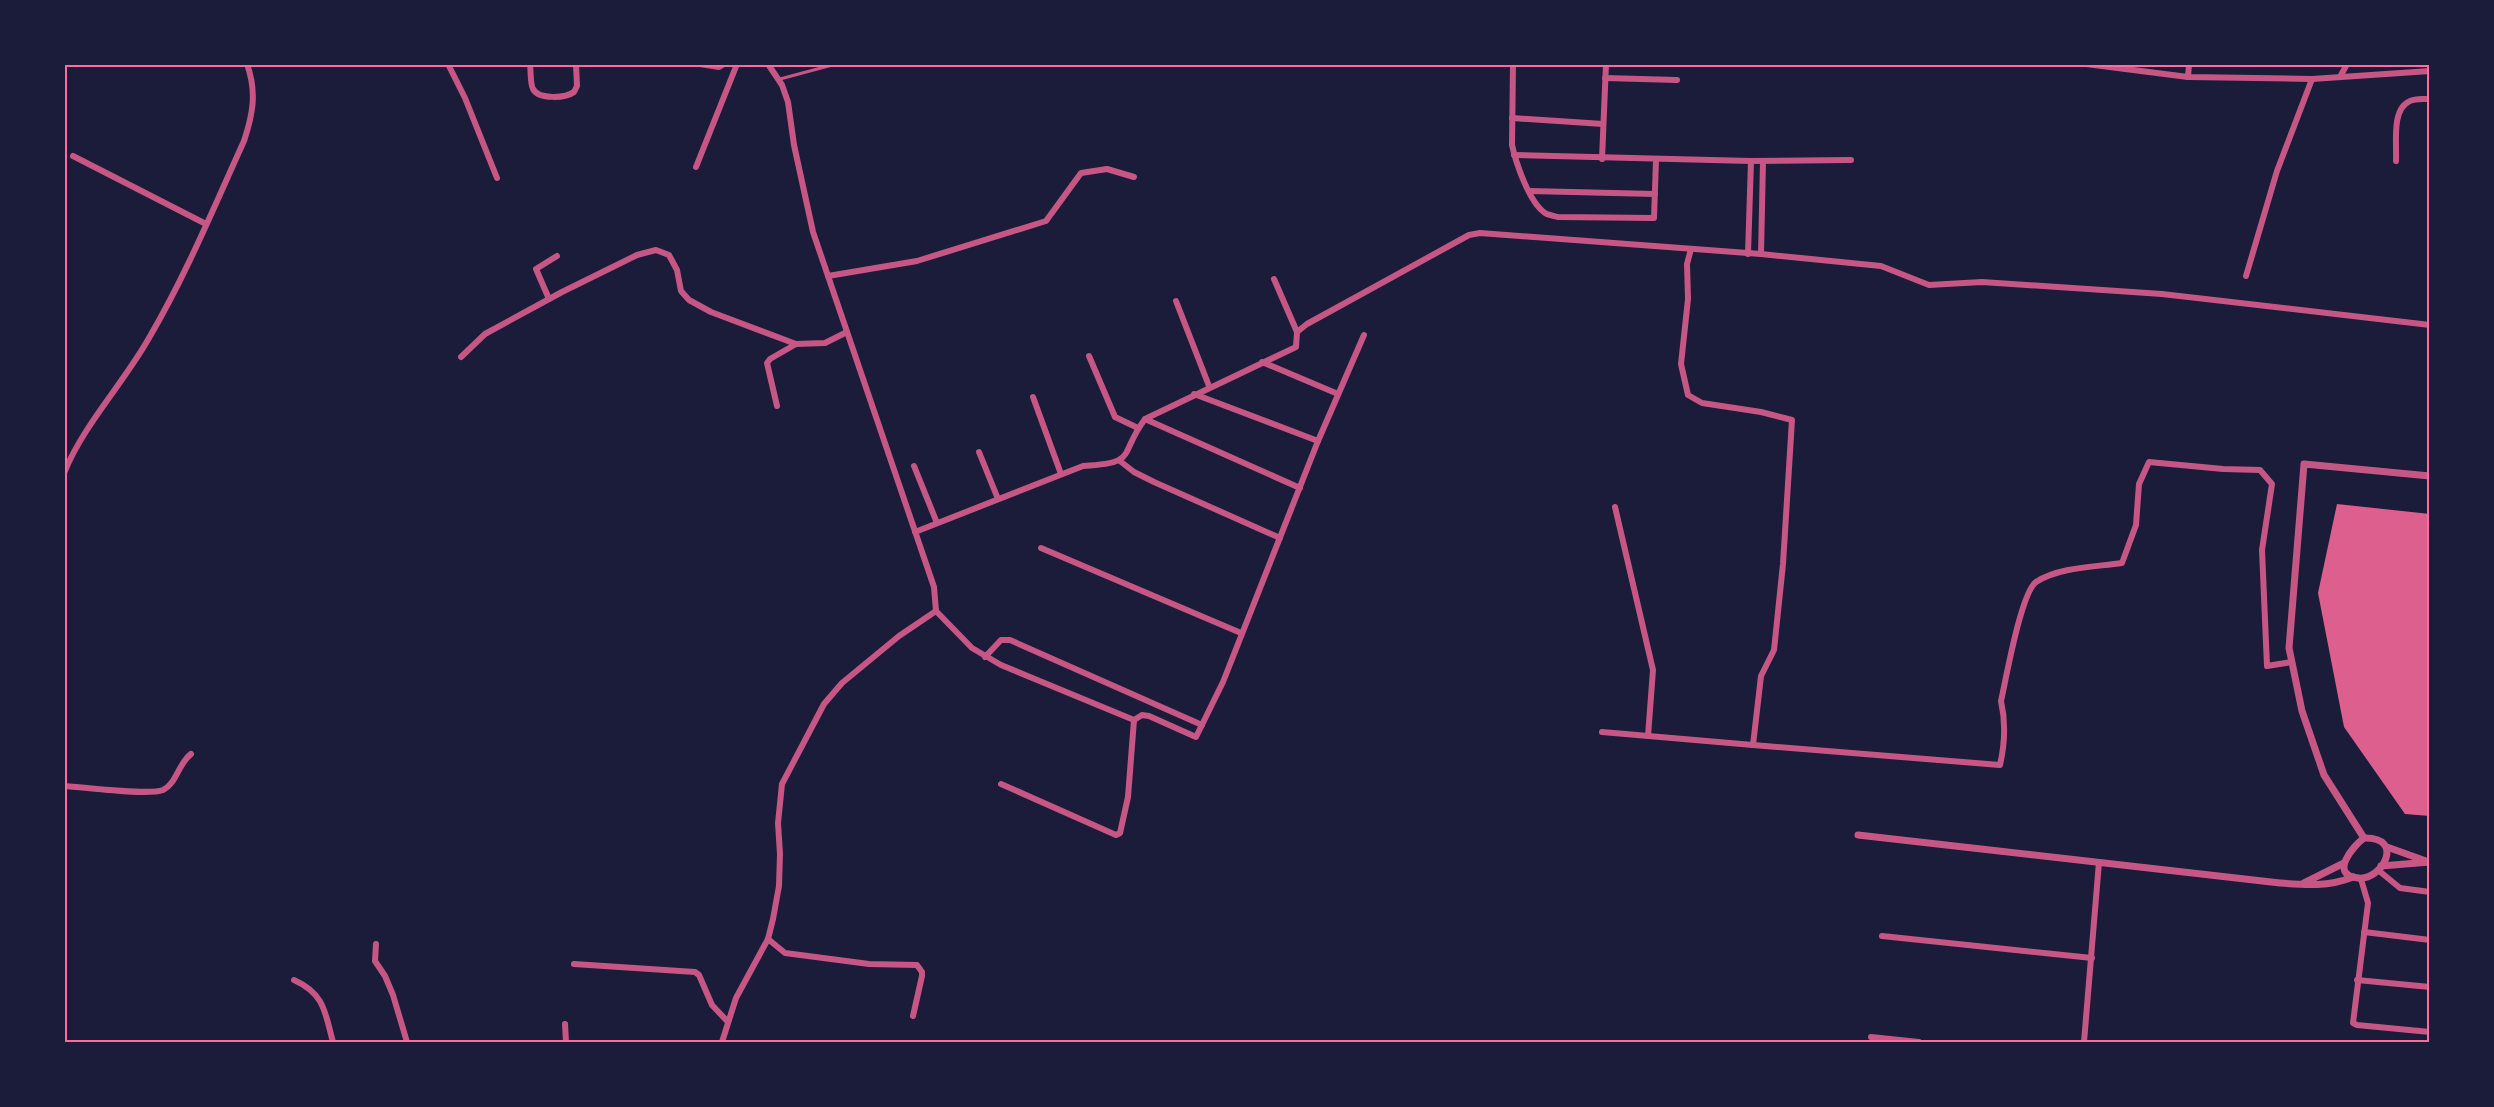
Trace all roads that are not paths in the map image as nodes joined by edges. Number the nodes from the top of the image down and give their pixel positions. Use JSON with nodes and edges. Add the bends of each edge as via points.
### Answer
{"nodes":[{"id":1,"x":247,"y":64,"type":"edge"},
{"id":2,"x":448,"y":64,"type":"edge"},
{"id":3,"x":530,"y":64,"type":"edge"},
{"id":4,"x":576,"y":64,"type":"edge"},
{"id":5,"x":700,"y":64,"type":"edge"},
{"id":6,"x":724,"y":64,"type":"edge"},
{"id":7,"x":736,"y":64,"type":"edge"},
{"id":8,"x":768,"y":64,"type":"edge"},
{"id":9,"x":836,"y":64,"type":"edge"},
{"id":10,"x":1513,"y":64,"type":"edge"},
{"id":11,"x":1606,"y":64,"type":"edge"},
{"id":12,"x":2085,"y":64,"type":"edge"},
{"id":13,"x":2188,"y":64,"type":"edge"},
{"id":14,"x":2347,"y":64,"type":"edge"},
{"id":15,"x":2430,"y":71,"type":"edge"},
{"id":16,"x":2188,"y":77,"type":"junction"},
{"id":17,"x":2340,"y":77,"type":"junction"},
{"id":18,"x":1605,"y":78,"type":"junction"},
{"id":19,"x":778,"y":79,"type":"junction"},
{"id":20,"x":2312,"y":79,"type":"junction"},
{"id":21,"x":1677,"y":80,"type":"dead end"},
{"id":22,"x":2430,"y":99,"type":"edge"},
{"id":23,"x":1512,"y":118,"type":"junction"},
{"id":24,"x":1604,"y":124,"type":"junction"},
{"id":25,"x":1514,"y":155,"type":"junction"},
{"id":26,"x":73,"y":156,"type":"dead end"},
{"id":27,"x":1602,"y":159,"type":"junction"},
{"id":28,"x":1656,"y":160,"type":"junction"},
{"id":29,"x":1851,"y":160,"type":"dead end"},
{"id":30,"x":1751,"y":161,"type":"junction"},
{"id":31,"x":1763,"y":161,"type":"junction"},
{"id":32,"x":2396,"y":161,"type":"dead end"},
{"id":33,"x":696,"y":167,"type":"dead end"},
{"id":34,"x":1134,"y":177,"type":"dead end"},
{"id":35,"x":497,"y":178,"type":"dead end"},
{"id":36,"x":1530,"y":191,"type":"junction"},
{"id":37,"x":1655,"y":194,"type":"junction"},
{"id":38,"x":206,"y":224,"type":"junction"},
{"id":39,"x":1691,"y":249,"type":"junction"},
{"id":40,"x":1748,"y":254,"type":"junction"},
{"id":41,"x":1761,"y":254,"type":"junction"},
{"id":42,"x":557,"y":256,"type":"dead end"},
{"id":43,"x":828,"y":276,"type":"junction"},
{"id":44,"x":2246,"y":276,"type":"dead end"},
{"id":45,"x":1274,"y":279,"type":"dead end"},
{"id":46,"x":549,"y":299,"type":"junction"},
{"id":47,"x":1176,"y":301,"type":"dead end"},
{"id":48,"x":2430,"y":325,"type":"edge"},
{"id":49,"x":847,"y":332,"type":"junction"},
{"id":50,"x":1297,"y":332,"type":"junction"},
{"id":51,"x":1364,"y":334,"type":"dead end"},
{"id":52,"x":796,"y":344,"type":"junction"},
{"id":53,"x":1089,"y":356,"type":"dead end"},
{"id":54,"x":461,"y":357,"type":"dead end"},
{"id":55,"x":1262,"y":362,"type":"junction"},
{"id":56,"x":1209,"y":387,"type":"junction"},
{"id":57,"x":1194,"y":394,"type":"junction"},
{"id":58,"x":1338,"y":394,"type":"junction"},
{"id":59,"x":1033,"y":397,"type":"dead end"},
{"id":60,"x":777,"y":406,"type":"dead end"},
{"id":61,"x":1145,"y":418,"type":"junction"},
{"id":62,"x":1138,"y":428,"type":"junction"},
{"id":63,"x":1318,"y":441,"type":"junction"},
{"id":64,"x":979,"y":452,"type":"dead end"},
{"id":65,"x":1120,"y":461,"type":"junction"},
{"id":66,"x":914,"y":466,"type":"dead end"},
{"id":67,"x":64,"y":473,"type":"edge"},
{"id":68,"x":1061,"y":474,"type":"junction"},
{"id":69,"x":2430,"y":476,"type":"edge"},
{"id":70,"x":1300,"y":488,"type":"junction"},
{"id":71,"x":998,"y":499,"type":"junction"},
{"id":72,"x":1615,"y":507,"type":"dead end"},
{"id":73,"x":937,"y":523,"type":"junction"},
{"id":74,"x":915,"y":532,"type":"junction"},
{"id":75,"x":1280,"y":538,"type":"junction"},
{"id":76,"x":1041,"y":548,"type":"dead end"},
{"id":77,"x":936,"y":611,"type":"junction"},
{"id":78,"x":1241,"y":633,"type":"junction"},
{"id":79,"x":985,"y":657,"type":"junction"},
{"id":80,"x":2292,"y":662,"type":"junction"},
{"id":81,"x":1134,"y":720,"type":"junction"},
{"id":82,"x":1202,"y":724,"type":"junction"},
{"id":83,"x":1602,"y":732,"type":"dead end"},
{"id":84,"x":1648,"y":736,"type":"junction"},
{"id":85,"x":1754,"y":745,"type":"junction"},
{"id":86,"x":191,"y":754,"type":"dead end"},
{"id":87,"x":1001,"y":784,"type":"dead end"},
{"id":88,"x":64,"y":786,"type":"edge"},
{"id":89,"x":1858,"y":835,"type":"dead end"},
{"id":90,"x":2364,"y":838,"type":"junction"},
{"id":91,"x":2387,"y":847,"type":"junction"},
{"id":92,"x":2099,"y":862,"type":"junction"},
{"id":93,"x":2428,"y":862,"type":"edge"},
{"id":94,"x":2344,"y":863,"type":"junction"},
{"id":95,"x":2379,"y":868,"type":"junction"},
{"id":96,"x":2353,"y":877,"type":"junction"},
{"id":97,"x":2361,"y":879,"type":"junction"},
{"id":98,"x":2302,"y":884,"type":"junction"},
{"id":99,"x":2430,"y":892,"type":"edge"},
{"id":100,"x":2364,"y":932,"type":"junction"},
{"id":101,"x":1881,"y":936,"type":"dead end"},
{"id":102,"x":768,"y":939,"type":"junction"},
{"id":103,"x":2430,"y":940,"type":"edge"},
{"id":104,"x":376,"y":944,"type":"dead end"},
{"id":105,"x":2092,"y":958,"type":"junction"},
{"id":106,"x":574,"y":964,"type":"dead end"},
{"id":107,"x":294,"y":980,"type":"dead end"},
{"id":108,"x":2357,"y":980,"type":"junction"},
{"id":109,"x":2430,"y":987,"type":"edge"},
{"id":110,"x":913,"y":1016,"type":"dead end"},
{"id":111,"x":728,"y":1022,"type":"junction"},
{"id":112,"x":565,"y":1024,"type":"dead end"},
{"id":113,"x":2430,"y":1032,"type":"edge"},
{"id":114,"x":1870,"y":1037,"type":"dead end"},
{"id":115,"x":333,"y":1042,"type":"edge"},
{"id":116,"x":407,"y":1042,"type":"edge"},
{"id":117,"x":566,"y":1042,"type":"edge"},
{"id":118,"x":722,"y":1042,"type":"edge"},
{"id":119,"x":1920,"y":1042,"type":"edge"},
{"id":120,"x":2084,"y":1042,"type":"edge"}],
"edges":[{"from":1,"to":38,"type":"street","via":[[254,89],[252,117]]},
{"from":2,"to":35,"type":"street"},
{"from":3,"to":4,"type":"street","via":[[532,87],[538,94],[563,97],[577,86]]},
{"from":5,"to":6,"type":"street"},
{"from":7,"to":33,"type":"street"},
{"from":8,"to":19,"type":"street"},
{"from":9,"to":19,"type":"lane"},
{"from":10,"to":23,"type":"street"},
{"from":11,"to":18,"type":"street"},
{"from":12,"to":16,"type":"street"},
{"from":13,"to":16,"type":"street"},
{"from":14,"to":17,"type":"street"},
{"from":15,"to":17,"type":"street"},
{"from":16,"to":20,"type":"street"},
{"from":17,"to":20,"type":"street"},
{"from":18,"to":21,"type":"street"},
{"from":18,"to":24,"type":"street"},
{"from":19,"to":43,"type":"street","via":[[788,102],[812,228]]},
{"from":20,"to":44,"type":"street","via":[[2277,171]]},
{"from":22,"to":32,"type":"street","via":[[2411,100],[2398,113]]},
{"from":23,"to":24,"type":"street"},
{"from":23,"to":25,"type":"street"},
{"from":24,"to":27,"type":"street"},
{"from":25,"to":27,"type":"street"},
{"from":25,"to":36,"type":"street"},
{"from":26,"to":38,"type":"street"},
{"from":27,"to":28,"type":"street"},
{"from":28,"to":30,"type":"street"},
{"from":28,"to":37,"type":"street"},
{"from":29,"to":31,"type":"street"},
{"from":30,"to":31,"type":"street"},
{"from":30,"to":40,"type":"street"},
{"from":31,"to":41,"type":"street"},
{"from":34,"to":43,"type":"street","via":[[1107,169],[1081,173],[1046,221],[917,261]]},
{"from":36,"to":37,"type":"street"},
{"from":36,"to":37,"type":"street","via":[[1545,213],[1558,217],[1654,218]]},
{"from":38,"to":67,"type":"street","via":[[168,305]]},
{"from":39,"to":40,"type":"street"},
{"from":39,"to":50,"type":"street","via":[[1469,235]]},
{"from":39,"to":85,"type":"street","via":[[1681,363],[1688,395],[1702,403],[1792,420],[1774,650],[1761,676]]},
{"from":40,"to":41,"type":"street"},
{"from":41,"to":48,"type":"street","via":[[1881,266],[1929,285],[1982,282],[2162,294]]},
{"from":42,"to":46,"type":"street","via":[[536,269]]},
{"from":43,"to":49,"type":"street"},
{"from":45,"to":50,"type":"street"},
{"from":46,"to":52,"type":"street","via":[[637,255],[656,250],[669,255],[681,291],[689,300]]},
{"from":46,"to":54,"type":"street","via":[[485,334]]},
{"from":47,"to":56,"type":"street"},
{"from":49,"to":52,"type":"street","via":[[825,343]]},
{"from":49,"to":74,"type":"street"},
{"from":50,"to":55,"type":"street","via":[[1296,347]]},
{"from":51,"to":58,"type":"street"},
{"from":52,"to":60,"type":"street","via":[[767,363]]},
{"from":53,"to":62,"type":"street","via":[[1115,417]]},
{"from":55,"to":56,"type":"street"},
{"from":55,"to":58,"type":"street"},
{"from":56,"to":57,"type":"street"},
{"from":57,"to":61,"type":"street"},
{"from":57,"to":63,"type":"street"},
{"from":58,"to":63,"type":"street"},
{"from":59,"to":68,"type":"street"},
{"from":61,"to":62,"type":"street"},
{"from":61,"to":70,"type":"street"},
{"from":62,"to":65,"type":"street","via":[[1129,451]]},
{"from":63,"to":70,"type":"street"},
{"from":64,"to":71,"type":"street"},
{"from":65,"to":68,"type":"street","via":[[1083,466]]},
{"from":65,"to":75,"type":"street","via":[[1154,482]]},
{"from":66,"to":73,"type":"street"},
{"from":68,"to":71,"type":"street"},
{"from":69,"to":80,"type":"street","via":[[2304,464],[2290,638]]},
{"from":70,"to":75,"type":"street"},
{"from":71,"to":73,"type":"street"},
{"from":72,"to":84,"type":"street","via":[[1653,670]]},
{"from":73,"to":74,"type":"street"},
{"from":74,"to":77,"type":"street","via":[[934,587]]},
{"from":75,"to":78,"type":"street"},
{"from":76,"to":78,"type":"street"},
{"from":77,"to":79,"type":"street"},
{"from":77,"to":102,"type":"street","via":[[842,683],[824,704],[797,753],[782,784],[779,886]]},
{"from":78,"to":82,"type":"street"},
{"from":79,"to":81,"type":"street"},
{"from":79,"to":82,"type":"street","via":[[1001,640],[1010,640]]},
{"from":80,"to":85,"type":"street","via":[[2267,666],[2262,550],[2272,484],[2260,470],[2149,462],[2139,484],[2136,525],[2121,563],[2057,573],[2035,583],[2024,603],[2001,700],[2005,743],[2000,765]]},
{"from":80,"to":90,"type":"street","via":[[2302,711],[2324,775]]},
{"from":81,"to":82,"type":"street","via":[[1149,716],[1196,737]]},
{"from":81,"to":87,"type":"street","via":[[1128,797],[1120,833],[1116,835]]},
{"from":83,"to":84,"type":"street"},
{"from":84,"to":85,"type":"street"},
{"from":86,"to":88,"type":"street","via":[[163,790],[134,792]]},
{"from":89,"to":92,"type":"street"},
{"from":90,"to":91,"type":"street","via":[[2373,838]]},
{"from":90,"to":94,"type":"street","via":[[2348,853]]},
{"from":91,"to":93,"type":"street"},
{"from":91,"to":95,"type":"street","via":[[2386,861]]},
{"from":92,"to":98,"type":"street"},
{"from":92,"to":105,"type":"street"},
{"from":93,"to":95,"type":"street"},
{"from":94,"to":96,"type":"street"},
{"from":94,"to":98,"type":"street"},
{"from":95,"to":97,"type":"street"},
{"from":95,"to":99,"type":"street","via":[[2400,888]]},
{"from":96,"to":97,"type":"street"},
{"from":96,"to":98,"type":"street","via":[[2340,883]]},
{"from":97,"to":100,"type":"street","via":[[2368,903]]},
{"from":100,"to":103,"type":"street"},
{"from":100,"to":108,"type":"street"},
{"from":101,"to":105,"type":"street"},
{"from":102,"to":110,"type":"street","via":[[785,953],[868,964],[917,964],[922,976]]},
{"from":102,"to":111,"type":"street","via":[[736,998]]},
{"from":104,"to":116,"type":"street","via":[[375,961],[393,995]]},
{"from":105,"to":120,"type":"street"},
{"from":106,"to":111,"type":"street","via":[[695,972],[711,1005]]},
{"from":107,"to":115,"type":"street","via":[[317,995]]},
{"from":108,"to":109,"type":"street"},
{"from":108,"to":113,"type":"street","via":[[2352,1020],[2355,1024]]},
{"from":111,"to":118,"type":"street"},
{"from":112,"to":117,"type":"street"},
{"from":114,"to":119,"type":"street"}]}
